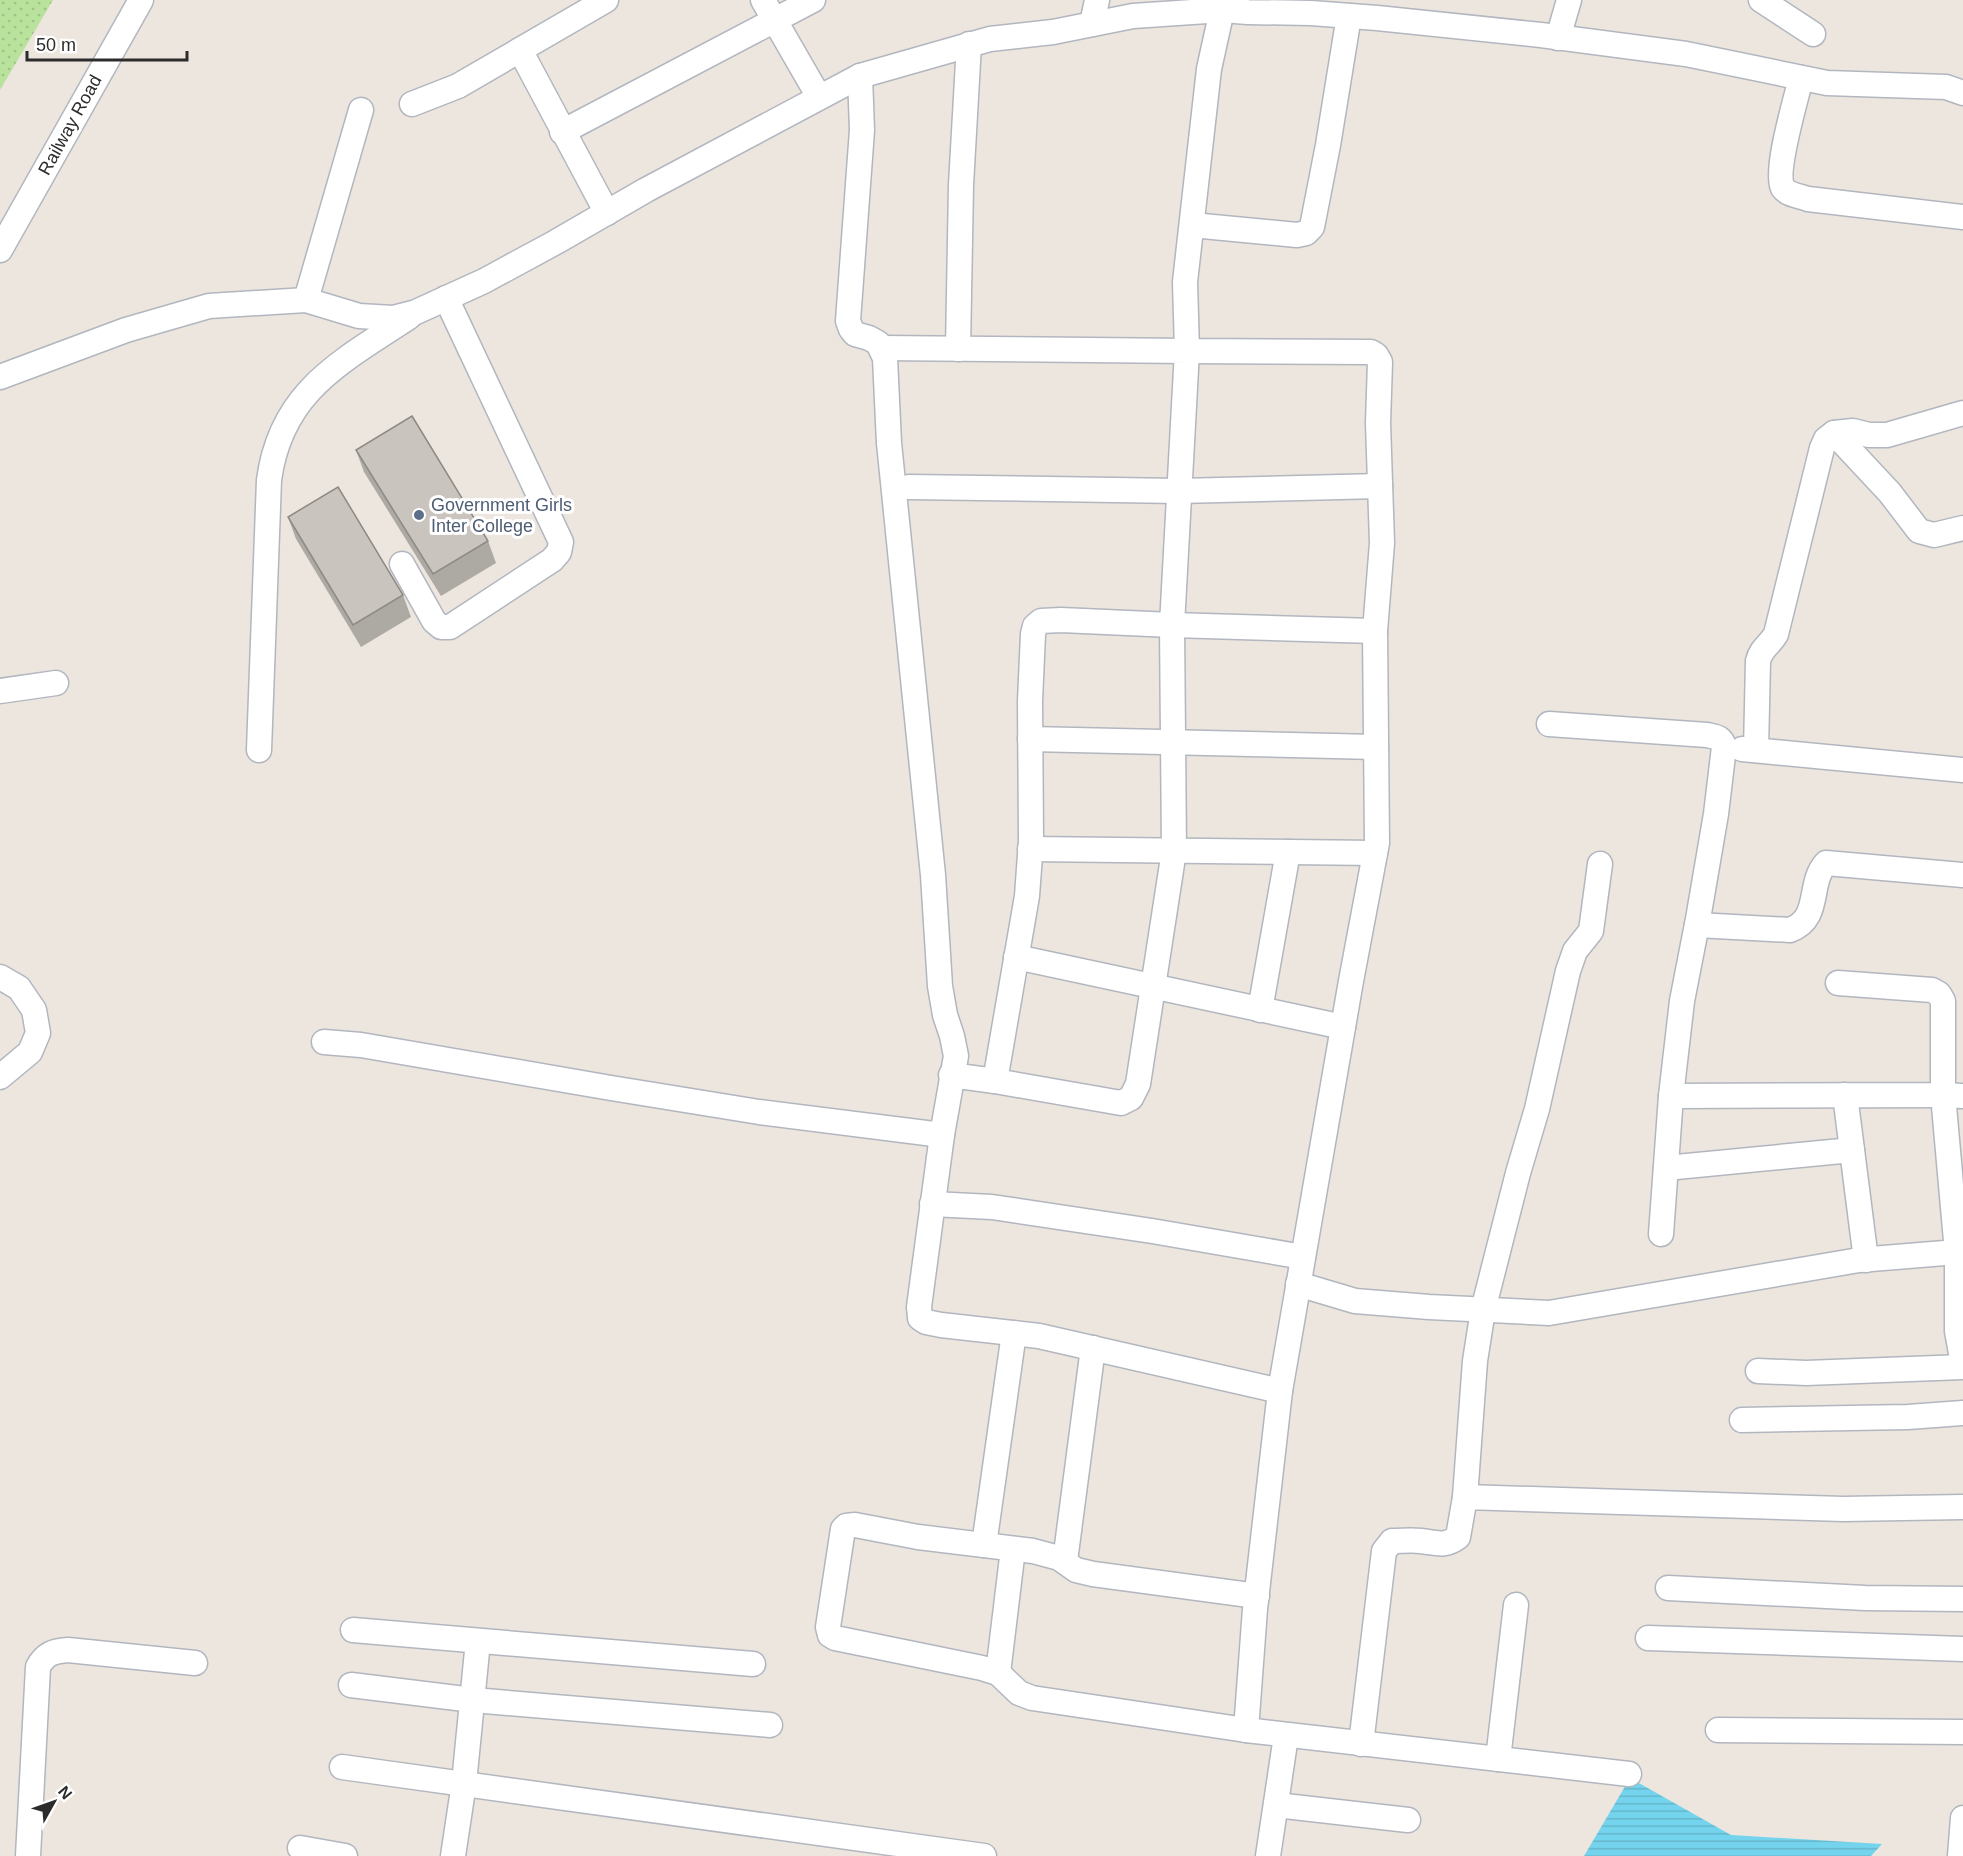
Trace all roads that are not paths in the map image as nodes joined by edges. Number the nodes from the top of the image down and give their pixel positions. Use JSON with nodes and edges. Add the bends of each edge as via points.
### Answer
{"nodes":[{"id":1,"x":141,"y":0,"type":"edge"},
{"id":2,"x":606,"y":0,"type":"edge"},
{"id":3,"x":763,"y":0,"type":"edge"},
{"id":4,"x":813,"y":0,"type":"edge"},
{"id":5,"x":1097,"y":0,"type":"edge"},
{"id":6,"x":1569,"y":0,"type":"edge"},
{"id":7,"x":1761,"y":0,"type":"edge"},
{"id":8,"x":1230,"y":7,"type":"edge"},
{"id":9,"x":1349,"y":16,"type":"junction"},
{"id":10,"x":775,"y":21,"type":"junction"},
{"id":11,"x":1092,"y":24,"type":"junction"},
{"id":12,"x":1813,"y":34,"type":"dead end"},
{"id":13,"x":1558,"y":38,"type":"junction"},
{"id":14,"x":969,"y":44,"type":"junction"},
{"id":15,"x":520,"y":50,"type":"junction"},
{"id":16,"x":860,"y":76,"type":"junction"},
{"id":17,"x":1801,"y":78,"type":"junction"},
{"id":18,"x":1963,"y":93,"type":"edge"},
{"id":19,"x":819,"y":97,"type":"junction"},
{"id":20,"x":412,"y":104,"type":"dead end"},
{"id":21,"x":361,"y":110,"type":"dead end"},
{"id":22,"x":562,"y":132,"type":"junction"},
{"id":23,"x":607,"y":213,"type":"junction"},
{"id":24,"x":1963,"y":217,"type":"edge"},
{"id":25,"x":1192,"y":225,"type":"junction"},
{"id":26,"x":0,"y":250,"type":"edge"},
{"id":27,"x":446,"y":298,"type":"junction"},
{"id":28,"x":306,"y":300,"type":"junction"},
{"id":29,"x":416,"y":312,"type":"junction"},
{"id":30,"x":881,"y":348,"type":"junction"},
{"id":31,"x":958,"y":349,"type":"junction"},
{"id":32,"x":1187,"y":351,"type":"junction"},
{"id":33,"x":0,"y":377,"type":"edge"},
{"id":34,"x":1963,"y":414,"type":"edge"},
{"id":35,"x":1834,"y":433,"type":"junction"},
{"id":36,"x":1380,"y":486,"type":"junction"},
{"id":37,"x":909,"y":487,"type":"dead end"},
{"id":38,"x":1179,"y":491,"type":"junction"},
{"id":39,"x":1963,"y":528,"type":"edge"},
{"id":40,"x":402,"y":564,"type":"dead end"},
{"id":41,"x":1172,"y":626,"type":"junction"},
{"id":42,"x":1375,"y":631,"type":"junction"},
{"id":43,"x":56,"y":683,"type":"dead end"},
{"id":44,"x":0,"y":691,"type":"edge"},
{"id":45,"x":1549,"y":724,"type":"dead end"},
{"id":46,"x":1030,"y":739,"type":"junction"},
{"id":47,"x":1173,"y":743,"type":"junction"},
{"id":48,"x":1376,"y":747,"type":"junction"},
{"id":49,"x":1724,"y":747,"type":"junction"},
{"id":50,"x":259,"y":750,"type":"dead end"},
{"id":51,"x":1756,"y":750,"type":"junction"},
{"id":52,"x":1963,"y":770,"type":"edge"},
{"id":53,"x":1030,"y":849,"type":"junction"},
{"id":54,"x":1174,"y":851,"type":"junction"},
{"id":55,"x":1288,"y":852,"type":"junction"},
{"id":56,"x":1375,"y":853,"type":"junction"},
{"id":57,"x":1600,"y":864,"type":"dead end"},
{"id":58,"x":1963,"y":875,"type":"edge"},
{"id":59,"x":1697,"y":925,"type":"junction"},
{"id":60,"x":1016,"y":957,"type":"junction"},
{"id":61,"x":0,"y":977,"type":"edge"},
{"id":62,"x":1838,"y":983,"type":"dead end"},
{"id":63,"x":1153,"y":988,"type":"junction"},
{"id":64,"x":1260,"y":1010,"type":"junction"},
{"id":65,"x":1343,"y":1027,"type":"junction"},
{"id":66,"x":324,"y":1042,"type":"dead end"},
{"id":67,"x":951,"y":1076,"type":"junction"},
{"id":68,"x":0,"y":1077,"type":"edge"},
{"id":69,"x":995,"y":1081,"type":"junction"},
{"id":70,"x":1845,"y":1095,"type":"junction"},
{"id":71,"x":1953,"y":1095,"type":"edge"},
{"id":72,"x":1671,"y":1096,"type":"junction"},
{"id":73,"x":942,"y":1135,"type":"junction"},
{"id":74,"x":1852,"y":1150,"type":"junction"},
{"id":75,"x":1666,"y":1168,"type":"junction"},
{"id":76,"x":932,"y":1204,"type":"junction"},
{"id":77,"x":1661,"y":1234,"type":"dead end"},
{"id":78,"x":1957,"y":1252,"type":"junction"},
{"id":79,"x":1303,"y":1257,"type":"junction"},
{"id":80,"x":1866,"y":1260,"type":"junction"},
{"id":81,"x":1298,"y":1284,"type":"junction"},
{"id":82,"x":1483,"y":1310,"type":"junction"},
{"id":83,"x":1014,"y":1333,"type":"junction"},
{"id":84,"x":1093,"y":1348,"type":"junction"},
{"id":85,"x":1963,"y":1366,"type":"edge"},
{"id":86,"x":1758,"y":1371,"type":"dead end"},
{"id":87,"x":1280,"y":1391,"type":"junction"},
{"id":88,"x":1963,"y":1413,"type":"edge"},
{"id":89,"x":1742,"y":1420,"type":"dead end"},
{"id":90,"x":1465,"y":1497,"type":"junction"},
{"id":91,"x":1963,"y":1507,"type":"edge"},
{"id":92,"x":984,"y":1545,"type":"junction"},
{"id":93,"x":1013,"y":1549,"type":"junction"},
{"id":94,"x":1065,"y":1561,"type":"junction"},
{"id":95,"x":1668,"y":1588,"type":"dead end"},
{"id":96,"x":1257,"y":1596,"type":"junction"},
{"id":97,"x":1963,"y":1599,"type":"edge"},
{"id":98,"x":1516,"y":1605,"type":"dead end"},
{"id":99,"x":352,"y":1630,"type":"dead end"},
{"id":100,"x":1648,"y":1638,"type":"dead end"},
{"id":101,"x":478,"y":1641,"type":"junction"},
{"id":102,"x":1963,"y":1649,"type":"edge"},
{"id":103,"x":195,"y":1662,"type":"dead end"},
{"id":104,"x":753,"y":1664,"type":"dead end"},
{"id":105,"x":998,"y":1673,"type":"junction"},
{"id":106,"x":351,"y":1685,"type":"dead end"},
{"id":107,"x":473,"y":1700,"type":"junction"},
{"id":108,"x":770,"y":1725,"type":"dead end"},
{"id":109,"x":1246,"y":1730,"type":"junction"},
{"id":110,"x":1718,"y":1730,"type":"dead end"},
{"id":111,"x":1963,"y":1732,"type":"edge"},
{"id":112,"x":1286,"y":1736,"type":"junction"},
{"id":113,"x":1361,"y":1744,"type":"junction"},
{"id":114,"x":1498,"y":1759,"type":"junction"},
{"id":115,"x":342,"y":1767,"type":"dead end"},
{"id":116,"x":1629,"y":1774,"type":"dead end"},
{"id":117,"x":464,"y":1783,"type":"junction"},
{"id":118,"x":1276,"y":1805,"type":"junction"},
{"id":119,"x":1963,"y":1818,"type":"edge"},
{"id":120,"x":1408,"y":1820,"type":"dead end"},
{"id":121,"x":300,"y":1848,"type":"dead end"},
{"id":122,"x":28,"y":1856,"type":"edge"},
{"id":123,"x":345,"y":1856,"type":"edge"},
{"id":124,"x":453,"y":1856,"type":"edge"},
{"id":125,"x":984,"y":1856,"type":"edge"},
{"id":126,"x":1268,"y":1856,"type":"edge"},
{"id":127,"x":1960,"y":1856,"type":"edge"}],
"edges":[{"from":1,"to":26,"type":"street","name":"Railway Road"},
{"from":2,"to":15,"type":"street"},
{"from":3,"to":10,"type":"street"},
{"from":4,"to":10,"type":"street"},
{"from":5,"to":11,"type":"street"},
{"from":6,"to":13,"type":"street"},
{"from":7,"to":12,"type":"street"},
{"from":8,"to":9,"type":"street"},
{"from":8,"to":11,"type":"street"},
{"from":8,"to":25,"type":"street","via":[[1209,69]]},
{"from":9,"to":13,"type":"street"},
{"from":9,"to":25,"type":"street","via":[[1312,227],[1297,235]]},
{"from":10,"to":19,"type":"street"},
{"from":10,"to":22,"type":"street"},
{"from":11,"to":14,"type":"street"},
{"from":13,"to":17,"type":"street","via":[[1686,54]]},
{"from":14,"to":16,"type":"street"},
{"from":14,"to":31,"type":"street"},
{"from":15,"to":20,"type":"street","via":[[458,86]]},
{"from":15,"to":22,"type":"street"},
{"from":16,"to":19,"type":"street"},
{"from":16,"to":30,"type":"street","via":[[862,130],[848,321],[855,334],[869,338]]},
{"from":17,"to":18,"type":"street","via":[[1827,83],[1946,87]]},
{"from":17,"to":24,"type":"street","via":[[1782,158],[1784,190],[1808,199]]},
{"from":19,"to":23,"type":"street"},
{"from":21,"to":28,"type":"street"},
{"from":22,"to":23,"type":"street"},
{"from":23,"to":27,"type":"street"},
{"from":25,"to":32,"type":"street","via":[[1185,282]]},
{"from":27,"to":29,"type":"street"},
{"from":27,"to":40,"type":"street","via":[[561,542],[552,560],[450,627],[441,627],[434,621]]},
{"from":28,"to":29,"type":"street","via":[[359,316],[393,318]]},
{"from":28,"to":33,"type":"street","via":[[209,306],[126,330]]},
{"from":29,"to":50,"type":"street","via":[[318,382],[280,432],[269,480]]},
{"from":30,"to":31,"type":"street"},
{"from":30,"to":67,"type":"street","via":[[933,875],[940,986],[956,1056]]},
{"from":31,"to":32,"type":"street"},
{"from":32,"to":36,"type":"street","via":[[1376,355],[1380,362]]},
{"from":32,"to":38,"type":"street"},
{"from":34,"to":35,"type":"street","via":[[1887,435]]},
{"from":35,"to":39,"type":"street","via":[[1919,531],[1934,535]]},
{"from":35,"to":51,"type":"street","via":[[1822,448],[1776,634],[1760,652]]},
{"from":36,"to":38,"type":"street"},
{"from":36,"to":42,"type":"street","via":[[1382,543]]},
{"from":37,"to":38,"type":"street"},
{"from":38,"to":41,"type":"street"},
{"from":41,"to":42,"type":"street"},
{"from":41,"to":46,"type":"street","via":[[1041,621],[1033,634]]},
{"from":41,"to":47,"type":"street"},
{"from":42,"to":48,"type":"street"},
{"from":43,"to":44,"type":"street"},
{"from":45,"to":49,"type":"street","via":[[1707,735],[1719,738]]},
{"from":46,"to":47,"type":"street"},
{"from":46,"to":53,"type":"street"},
{"from":47,"to":48,"type":"street"},
{"from":47,"to":54,"type":"street"},
{"from":48,"to":56,"type":"street"},
{"from":49,"to":51,"type":"street"},
{"from":49,"to":59,"type":"street"},
{"from":51,"to":52,"type":"street"},
{"from":53,"to":54,"type":"street"},
{"from":53,"to":60,"type":"street","via":[[1027,896]]},
{"from":54,"to":55,"type":"street"},
{"from":54,"to":63,"type":"street"},
{"from":55,"to":56,"type":"street"},
{"from":55,"to":64,"type":"street"},
{"from":56,"to":65,"type":"street"},
{"from":57,"to":82,"type":"street","via":[[1591,931],[1575,951],[1568,971],[1537,1109]]},
{"from":58,"to":59,"type":"street","via":[[1826,863],[1801,926],[1790,930]]},
{"from":59,"to":72,"type":"street","via":[[1682,1001]]},
{"from":60,"to":63,"type":"street"},
{"from":60,"to":69,"type":"street"},
{"from":61,"to":68,"type":"street","via":[[19,988],[34,1010],[38,1033],[30,1052]]},
{"from":62,"to":71,"type":"street","via":[[1932,990],[1938,994],[1943,1001]]},
{"from":63,"to":64,"type":"street"},
{"from":63,"to":69,"type":"street","via":[[1138,1084],[1131,1098],[1121,1103],[1109,1102]]},
{"from":64,"to":65,"type":"street"},
{"from":65,"to":79,"type":"street"},
{"from":66,"to":73,"type":"street","via":[[759,1112]]},
{"from":67,"to":69,"type":"street"},
{"from":67,"to":73,"type":"street"},
{"from":70,"to":71,"type":"street"},
{"from":70,"to":72,"type":"street"},
{"from":70,"to":74,"type":"street"},
{"from":71,"to":78,"type":"street"},
{"from":72,"to":75,"type":"street"},
{"from":73,"to":76,"type":"street"},
{"from":74,"to":75,"type":"street"},
{"from":74,"to":80,"type":"street"},
{"from":75,"to":77,"type":"street"},
{"from":76,"to":79,"type":"street","via":[[992,1207]]},
{"from":76,"to":83,"type":"street","via":[[920,1318],[941,1325]]},
{"from":78,"to":80,"type":"street"},
{"from":78,"to":85,"type":"street","via":[[1957,1330]]},
{"from":79,"to":81,"type":"street"},
{"from":80,"to":82,"type":"street","via":[[1549,1313]]},
{"from":81,"to":82,"type":"street","via":[[1355,1301]]},
{"from":81,"to":87,"type":"street"},
{"from":82,"to":90,"type":"street"},
{"from":83,"to":84,"type":"street"},
{"from":83,"to":92,"type":"street"},
{"from":84,"to":87,"type":"street"},
{"from":84,"to":94,"type":"street"},
{"from":85,"to":86,"type":"street"},
{"from":87,"to":96,"type":"street"},
{"from":88,"to":89,"type":"street"},
{"from":90,"to":91,"type":"street","via":[[1843,1509]]},
{"from":90,"to":113,"type":"street","via":[[1458,1537],[1452,1542],[1443,1545],[1392,1541],[1384,1551]]},
{"from":92,"to":93,"type":"street"},
{"from":92,"to":105,"type":"street","via":[[846,1526],[828,1627],[835,1638]]},
{"from":93,"to":94,"type":"street"},
{"from":93,"to":105,"type":"street"},
{"from":94,"to":96,"type":"street","via":[[1076,1570],[1093,1574]]},
{"from":95,"to":97,"type":"street"},
{"from":96,"to":109,"type":"street"},
{"from":98,"to":114,"type":"street"},
{"from":99,"to":101,"type":"street"},
{"from":100,"to":102,"type":"street"},
{"from":101,"to":104,"type":"street"},
{"from":101,"to":107,"type":"street"},
{"from":103,"to":122,"type":"street","via":[[68,1650],[55,1651],[43,1658],[38,1667]]},
{"from":105,"to":109,"type":"street","via":[[1019,1694],[1032,1698]]},
{"from":106,"to":107,"type":"street"},
{"from":107,"to":108,"type":"street"},
{"from":107,"to":117,"type":"street"},
{"from":109,"to":112,"type":"street"},
{"from":110,"to":111,"type":"street"},
{"from":112,"to":113,"type":"street"},
{"from":112,"to":118,"type":"street"},
{"from":113,"to":114,"type":"street"},
{"from":114,"to":116,"type":"street"},
{"from":115,"to":117,"type":"street"},
{"from":117,"to":124,"type":"street"},
{"from":117,"to":125,"type":"street"},
{"from":118,"to":120,"type":"street"},
{"from":118,"to":126,"type":"street"},
{"from":119,"to":127,"type":"street"},
{"from":121,"to":123,"type":"street"}]}
